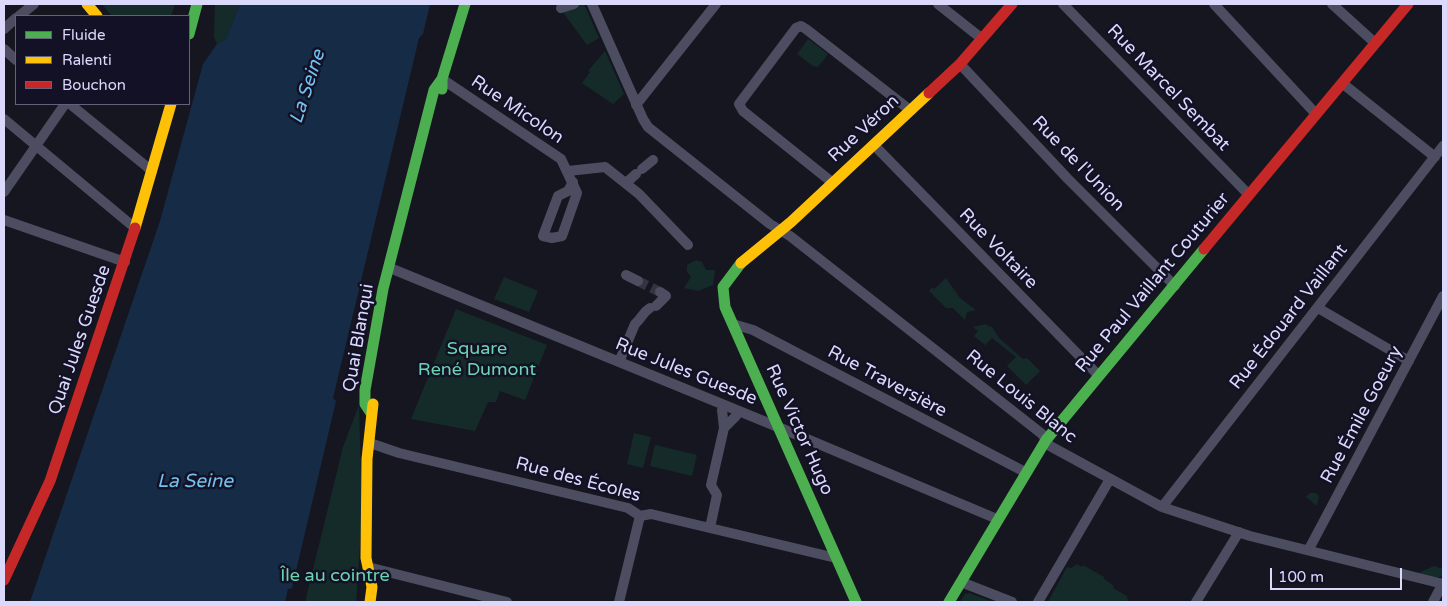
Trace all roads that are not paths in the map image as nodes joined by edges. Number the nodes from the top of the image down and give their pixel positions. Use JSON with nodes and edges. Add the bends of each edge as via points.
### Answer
{"nodes":[{"id":1,"x":34,"y":4,"type":"edge"},
{"id":2,"x":87,"y":4,"type":"edge"},
{"id":3,"x":197,"y":4,"type":"edge"},
{"id":4,"x":459,"y":4,"type":"edge"},
{"id":5,"x":465,"y":4,"type":"edge"},
{"id":6,"x":574,"y":4,"type":"edge"},
{"id":7,"x":592,"y":4,"type":"edge"},
{"id":8,"x":716,"y":4,"type":"edge"},
{"id":9,"x":938,"y":4,"type":"edge"},
{"id":10,"x":1012,"y":4,"type":"edge"},
{"id":11,"x":1063,"y":4,"type":"edge"},
{"id":12,"x":1214,"y":4,"type":"edge"},
{"id":13,"x":1332,"y":4,"type":"edge"},
{"id":14,"x":1408,"y":4,"type":"edge"},
{"id":15,"x":562,"y":8,"type":"dead end"},
{"id":16,"x":20,"y":15,"type":"edge"},
{"id":17,"x":96,"y":15,"type":"edge"},
{"id":18,"x":15,"y":20,"type":"edge"},
{"id":19,"x":4,"y":29,"type":"edge"},
{"id":20,"x":190,"y":30,"type":"edge"},
{"id":21,"x":981,"y":38,"type":"junction"},
{"id":22,"x":1375,"y":43,"type":"junction"},
{"id":23,"x":4,"y":49,"type":"edge"},
{"id":24,"x":450,"y":52,"type":"junction"},
{"id":25,"x":15,"y":59,"type":"edge"},
{"id":26,"x":960,"y":64,"type":"junction"},
{"id":27,"x":442,"y":79,"type":"junction"},
{"id":28,"x":1342,"y":83,"type":"junction"},
{"id":29,"x":64,"y":105,"type":"edge"},
{"id":30,"x":71,"y":105,"type":"edge"},
{"id":31,"x":171,"y":105,"type":"edge"},
{"id":32,"x":636,"y":105,"type":"junction"},
{"id":33,"x":910,"y":110,"type":"junction"},
{"id":34,"x":1316,"y":114,"type":"junction"},
{"id":35,"x":4,"y":120,"type":"edge"},
{"id":36,"x":874,"y":145,"type":"junction"},
{"id":37,"x":36,"y":146,"type":"junction"},
{"id":38,"x":1443,"y":147,"type":"edge"},
{"id":39,"x":1435,"y":158,"type":"junction"},
{"id":40,"x":653,"y":160,"type":"dead end"},
{"id":41,"x":152,"y":171,"type":"junction"},
{"id":42,"x":568,"y":171,"type":"junction"},
{"id":43,"x":573,"y":182,"type":"junction"},
{"id":44,"x":626,"y":183,"type":"junction"},
{"id":45,"x":833,"y":183,"type":"junction"},
{"id":46,"x":4,"y":192,"type":"edge"},
{"id":47,"x":1249,"y":195,"type":"junction"},
{"id":48,"x":4,"y":220,"type":"edge"},
{"id":49,"x":136,"y":228,"type":"junction"},
{"id":50,"x":780,"y":230,"type":"junction"},
{"id":51,"x":688,"y":245,"type":"dead end"},
{"id":52,"x":125,"y":262,"type":"junction"},
{"id":53,"x":390,"y":268,"type":"junction"},
{"id":54,"x":733,"y":273,"type":"joint"},
{"id":55,"x":626,"y":275,"type":"dead end"},
{"id":56,"x":638,"y":281,"type":"tunnel mouth"},
{"id":57,"x":1175,"y":286,"type":"junction"},
{"id":58,"x":660,"y":292,"type":"dead end"},
{"id":59,"x":1443,"y":296,"type":"edge"},
{"id":60,"x":1318,"y":308,"type":"junction"},
{"id":61,"x":733,"y":324,"type":"junction"},
{"id":62,"x":1409,"y":361,"type":"junction"},
{"id":63,"x":619,"y":362,"type":"junction"},
{"id":64,"x":1099,"y":376,"type":"junction"},
{"id":65,"x":722,"y":410,"type":"dead end"},
{"id":66,"x":736,"y":416,"type":"dead end"},
{"id":67,"x":724,"y":428,"type":"junction"},
{"id":68,"x":781,"y":429,"type":"junction"},
{"id":69,"x":1046,"y":440,"type":"junction"},
{"id":70,"x":370,"y":443,"type":"junction"},
{"id":71,"x":1025,"y":472,"type":"junction"},
{"id":72,"x":1110,"y":479,"type":"junction"},
{"id":73,"x":1162,"y":507,"type":"junction"},
{"id":74,"x":640,"y":516,"type":"junction"},
{"id":75,"x":997,"y":519,"type":"junction"},
{"id":76,"x":710,"y":523,"type":"dead end"},
{"id":77,"x":1238,"y":532,"type":"junction"},
{"id":78,"x":1310,"y":549,"type":"junction"},
{"id":79,"x":836,"y":558,"type":"junction"},
{"id":80,"x":368,"y":567,"type":"junction"},
{"id":81,"x":4,"y":580,"type":"edge"},
{"id":82,"x":961,"y":582,"type":"junction"},
{"id":83,"x":1443,"y":584,"type":"edge"},
{"id":84,"x":365,"y":602,"type":"edge"},
{"id":85,"x":370,"y":602,"type":"edge"},
{"id":86,"x":507,"y":602,"type":"edge"},
{"id":87,"x":619,"y":602,"type":"edge"},
{"id":88,"x":856,"y":602,"type":"edge"},
{"id":89,"x":949,"y":602,"type":"edge"},
{"id":90,"x":1012,"y":602,"type":"edge"},
{"id":91,"x":1038,"y":602,"type":"edge"},
{"id":92,"x":1196,"y":602,"type":"edge"},
{"id":93,"x":1433,"y":602,"type":"edge"}],
"edges":[{"from":1,"to":16,"type":"street"},
{"from":2,"to":17,"type":"street"},
{"from":3,"to":20,"type":"street"},
{"from":4,"to":24,"type":"street","name":"Quai Blanqui","via":[[448,43]]},
{"from":5,"to":24,"type":"street","name":"Quai Blanqui"},
{"from":6,"to":15,"type":"street"},
{"from":7,"to":32,"type":"street","name":"Rue Louis Blanc"},
{"from":8,"to":32,"type":"street"},
{"from":9,"to":21,"type":"street"},
{"from":10,"to":21,"type":"street","name":"Rue Véron"},
{"from":11,"to":47,"type":"street","name":"Rue Marcel Sembat"},
{"from":12,"to":34,"type":"street"},
{"from":13,"to":22,"type":"street"},
{"from":14,"to":22,"type":"street","name":"Rue Paul Vaillant Couturier"},
{"from":18,"to":19,"type":"street"},
{"from":21,"to":26,"type":"street","name":"Rue Véron"},
{"from":22,"to":28,"type":"street","name":"Rue Paul Vaillant Couturier"},
{"from":23,"to":25,"type":"street"},
{"from":24,"to":27,"type":"street","name":"Quai Blanqui"},
{"from":26,"to":33,"type":"street","name":"Rue Véron"},
{"from":26,"to":57,"type":"street","name":"Rue de l'Union"},
{"from":27,"to":42,"type":"street","name":"Rue Micolon","via":[[561,159]]},
{"from":27,"to":53,"type":"street","name":"Quai Blanqui","via":[[434,90],[411,173]]},
{"from":28,"to":34,"type":"street","name":"Rue Paul Vaillant Couturier"},
{"from":28,"to":39,"type":"street"},
{"from":29,"to":37,"type":"street"},
{"from":30,"to":41,"type":"street"},
{"from":31,"to":41,"type":"street","name":"Quai Jules Guesde"},
{"from":32,"to":50,"type":"street","name":"Rue Louis Blanc","via":[[648,127]]},
{"from":33,"to":36,"type":"street","name":"Rue Véron"},
{"from":33,"to":45,"type":"street","via":[[806,29],[796,28],[739,104],[743,111]]},
{"from":34,"to":47,"type":"street","name":"Rue Paul Vaillant Couturier"},
{"from":35,"to":37,"type":"street"},
{"from":36,"to":45,"type":"street","name":"Rue Véron"},
{"from":36,"to":64,"type":"street","name":"Rue Voltaire"},
{"from":37,"to":46,"type":"street"},
{"from":37,"to":49,"type":"street"},
{"from":38,"to":39,"type":"street","name":"Rue Édouard Vaillant"},
{"from":39,"to":60,"type":"street","name":"Rue Édouard Vaillant"},
{"from":40,"to":44,"type":"street"},
{"from":41,"to":49,"type":"street","name":"Quai Jules Guesde"},
{"from":42,"to":43,"type":"street","name":"Rue Micolon"},
{"from":42,"to":44,"type":"street","name":"Rue Micolon","via":[[605,167]]},
{"from":43,"to":43,"type":"street","via":[[568,191],[558,196],[543,236],[562,236],[576,201]]},
{"from":44,"to":51,"type":"street","name":"Rue Micolon"},
{"from":45,"to":50,"type":"street","name":"Rue Véron"},
{"from":47,"to":57,"type":"street","name":"Rue Paul Vaillant Couturier"},
{"from":48,"to":52,"type":"street"},
{"from":49,"to":52,"type":"street","name":"Quai Jules Guesde"},
{"from":50,"to":54,"type":"street","name":"Rue Véron"},
{"from":50,"to":69,"type":"street","name":"Rue Louis Blanc","via":[[943,355]]},
{"from":52,"to":81,"type":"street","name":"Quai Jules Guesde","via":[[50,481]]},
{"from":53,"to":63,"type":"street","name":"Rue Jules Guesde"},
{"from":53,"to":70,"type":"street","name":"Quai Blanqui","via":[[391,290],[372,388]]},
{"from":54,"to":61,"type":"street","name":"Rue Victor Hugo","via":[[722,292],[722,300]]},
{"from":55,"to":56,"type":"street"},
{"from":57,"to":64,"type":"street","name":"Rue Paul Vaillant Couturier"},
{"from":58,"to":63,"type":"street","via":[[666,296],[644,311]]},
{"from":59,"to":62,"type":"street","name":"Rue Émile Goeury"},
{"from":60,"to":62,"type":"street"},
{"from":60,"to":73,"type":"street","name":"Rue Édouard Vaillant"},
{"from":61,"to":68,"type":"street","name":"Rue Victor Hugo"},
{"from":61,"to":71,"type":"street","name":"Rue Traversière","via":[[753,330]]},
{"from":62,"to":78,"type":"street","name":"Rue Émile Goeury"},
{"from":63,"to":68,"type":"street","name":"Rue Jules Guesde"},
{"from":64,"to":69,"type":"street","name":"Rue Paul Vaillant Couturier"},
{"from":65,"to":67,"type":"street"},
{"from":66,"to":67,"type":"street"},
{"from":67,"to":76,"type":"street","via":[[711,486],[717,495]]},
{"from":68,"to":75,"type":"street","name":"Rue Jules Guesde"},
{"from":68,"to":79,"type":"street","name":"Rue Victor Hugo"},
{"from":69,"to":71,"type":"street","name":"Rue Paul Vaillant Couturier"},
{"from":69,"to":72,"type":"street","name":"Rue Louis Blanc","via":[[1050,446]]},
{"from":70,"to":74,"type":"street","name":"Rue des Écoles","via":[[399,453],[628,508]]},
{"from":70,"to":80,"type":"street","name":"Quai Blanqui","via":[[367,458]]},
{"from":71,"to":75,"type":"street","name":"Rue Paul Vaillant Couturier"},
{"from":72,"to":73,"type":"street","name":"Rue Louis Blanc"},
{"from":72,"to":91,"type":"street"},
{"from":73,"to":77,"type":"street","name":"Rue Louis Blanc"},
{"from":74,"to":79,"type":"street","name":"Rue des Écoles","via":[[651,514]]},
{"from":74,"to":87,"type":"street"},
{"from":75,"to":82,"type":"street","name":"Rue Paul Vaillant Couturier"},
{"from":77,"to":78,"type":"street","name":"Rue Louis Blanc"},
{"from":77,"to":92,"type":"street"},
{"from":78,"to":83,"type":"street","name":"Rue Louis Blanc"},
{"from":79,"to":88,"type":"street","name":"Rue Victor Hugo"},
{"from":80,"to":84,"type":"street","name":"Quai Blanqui"},
{"from":80,"to":85,"type":"street","name":"Quai Blanqui","via":[[372,587]]},
{"from":80,"to":86,"type":"street"},
{"from":82,"to":89,"type":"street","name":"Rue Paul Vaillant Couturier"},
{"from":82,"to":90,"type":"street"},
{"from":83,"to":93,"type":"street"}]}
